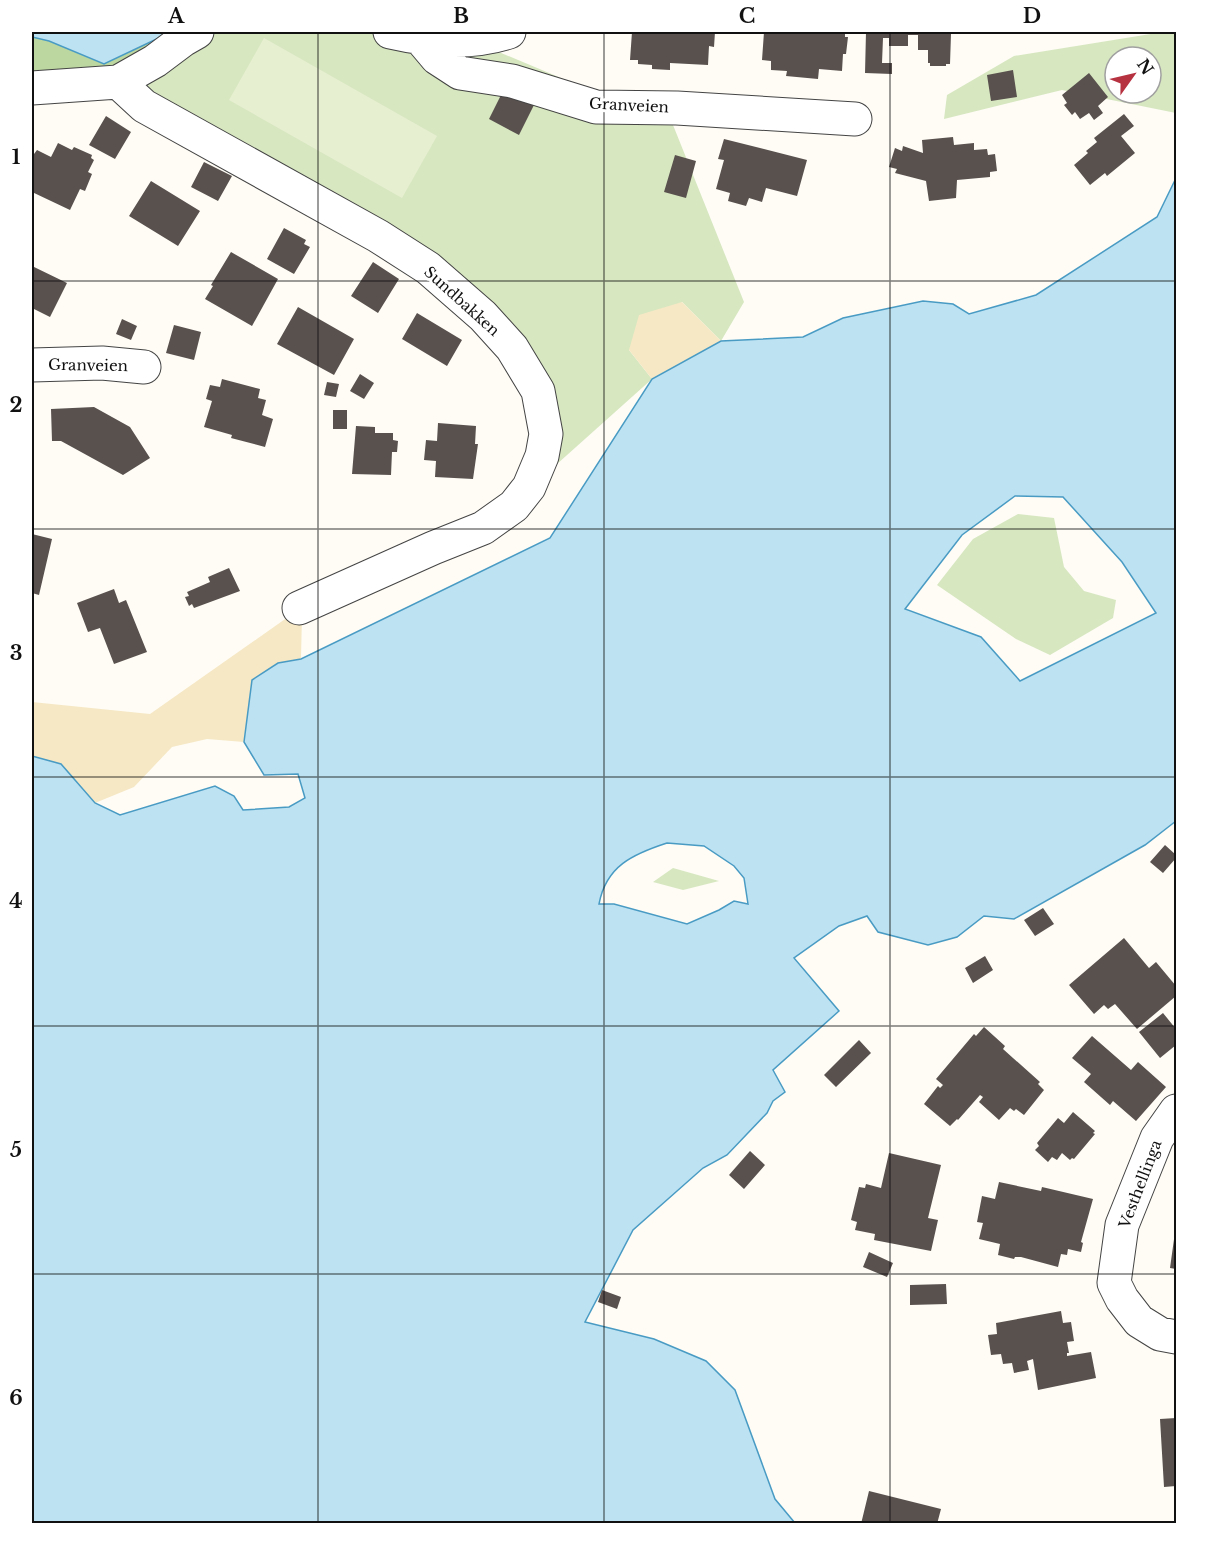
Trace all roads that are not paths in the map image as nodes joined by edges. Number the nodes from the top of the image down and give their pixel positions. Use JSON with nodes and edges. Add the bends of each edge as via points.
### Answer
{"nodes":[{"id":1,"x":197,"y":32,"type":"edge"},
{"id":2,"x":509,"y":32,"type":"edge"},
{"id":3,"x":405,"y":35,"type":"edge"},
{"id":4,"x":118,"y":81,"type":"junction"},
{"id":5,"x":32,"y":88,"type":"edge"},
{"id":6,"x":855,"y":119,"type":"dead end"},
{"id":7,"x":32,"y":365,"type":"edge"},
{"id":8,"x":144,"y":367,"type":"dead end"},
{"id":9,"x":298,"y":608,"type":"dead end"},
{"id":10,"x":1176,"y":1111,"type":"edge"},
{"id":11,"x":1176,"y":1337,"type":"edge"}],
"edges":[{"from":1,"to":4,"type":"street"},
{"from":2,"to":3,"type":"street","name":"Granveien","via":[[472,40]]},
{"from":3,"to":6,"type":"street","name":"Granveien","via":[[460,73],[512,81],[596,106]]},
{"from":4,"to":5,"type":"street"},
{"from":4,"to":9,"type":"street","name":"Sundbakken","via":[[144,106],[378,236],[428,268],[498,332],[538,391],[546,434],[542,456],[529,487],[514,506],[483,528]]},
{"from":7,"to":8,"type":"street","name":"Granveien","via":[[102,363]]},
{"from":10,"to":11,"type":"street","name":"Vesthellinga","via":[[1157,1138],[1122,1226],[1114,1283],[1139,1321],[1160,1334]]}]}
